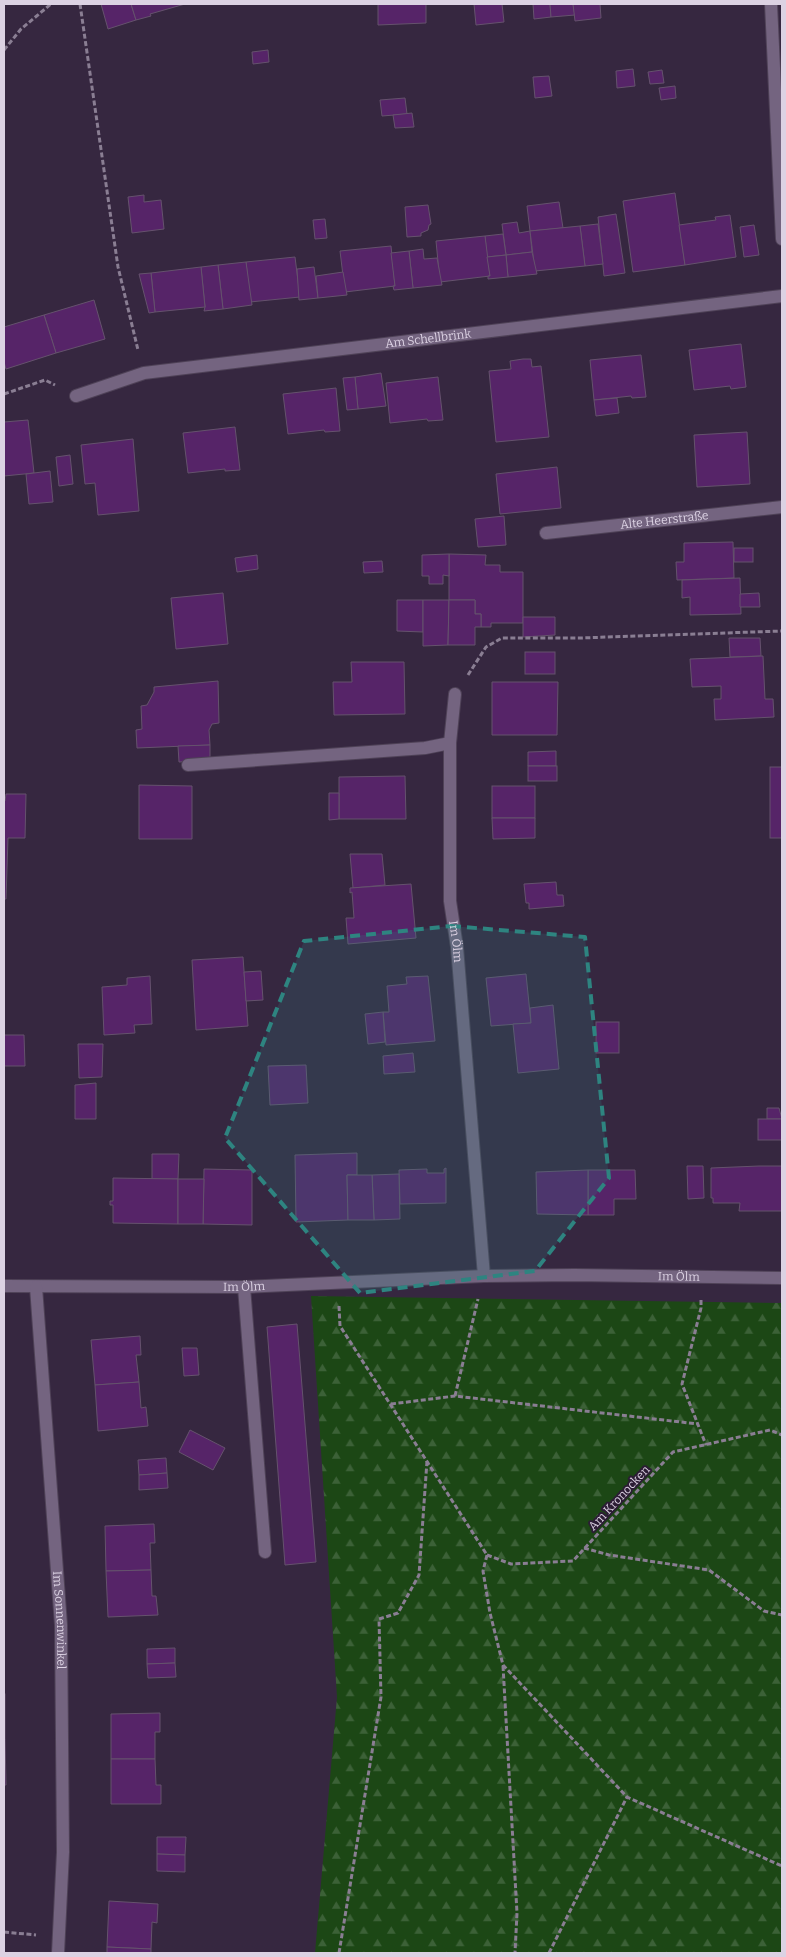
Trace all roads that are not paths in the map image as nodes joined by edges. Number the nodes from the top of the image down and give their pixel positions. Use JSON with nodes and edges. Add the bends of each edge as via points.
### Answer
{"nodes":[{"id":1,"x":771,"y":4,"type":"edge"},
{"id":2,"x":782,"y":239,"type":"edge"},
{"id":3,"x":782,"y":296,"type":"edge"},
{"id":4,"x":76,"y":396,"type":"road end"},
{"id":5,"x":782,"y":507,"type":"edge"},
{"id":6,"x":546,"y":533,"type":"dead end"},
{"id":7,"x":455,"y":694,"type":"road end"},
{"id":8,"x":450,"y":743,"type":"junction"},
{"id":9,"x":188,"y":765,"type":"dead end"},
{"id":10,"x":484,"y":1276,"type":"junction"},
{"id":11,"x":782,"y":1278,"type":"edge"},
{"id":12,"x":4,"y":1286,"type":"edge"},
{"id":13,"x":36,"y":1286,"type":"junction"},
{"id":14,"x":244,"y":1287,"type":"junction"},
{"id":15,"x":265,"y":1552,"type":"dead end"},
{"id":16,"x":58,"y":1953,"type":"edge"}],
"edges":[{"from":1,"to":2,"type":"street"},
{"from":3,"to":4,"type":"street","name":"Am Schellbrink","via":[[144,374]]},
{"from":5,"to":6,"type":"street","name":"Alte Heerstraße"},
{"from":7,"to":8,"type":"street","name":"Im Ölm"},
{"from":8,"to":9,"type":"street","via":[[425,748]]},
{"from":8,"to":10,"type":"street","name":"Im Ölm","via":[[450,877]]},
{"from":10,"to":11,"type":"street","name":"Im Ölm"},
{"from":10,"to":14,"type":"street","name":"Im Ölm"},
{"from":12,"to":13,"type":"street","name":"Im Ölm"},
{"from":13,"to":14,"type":"street","name":"Im Ölm"},
{"from":13,"to":16,"type":"street","name":"Im Sonnenwinkel","via":[[61,1625],[63,1852]]},
{"from":14,"to":15,"type":"street"}]}
